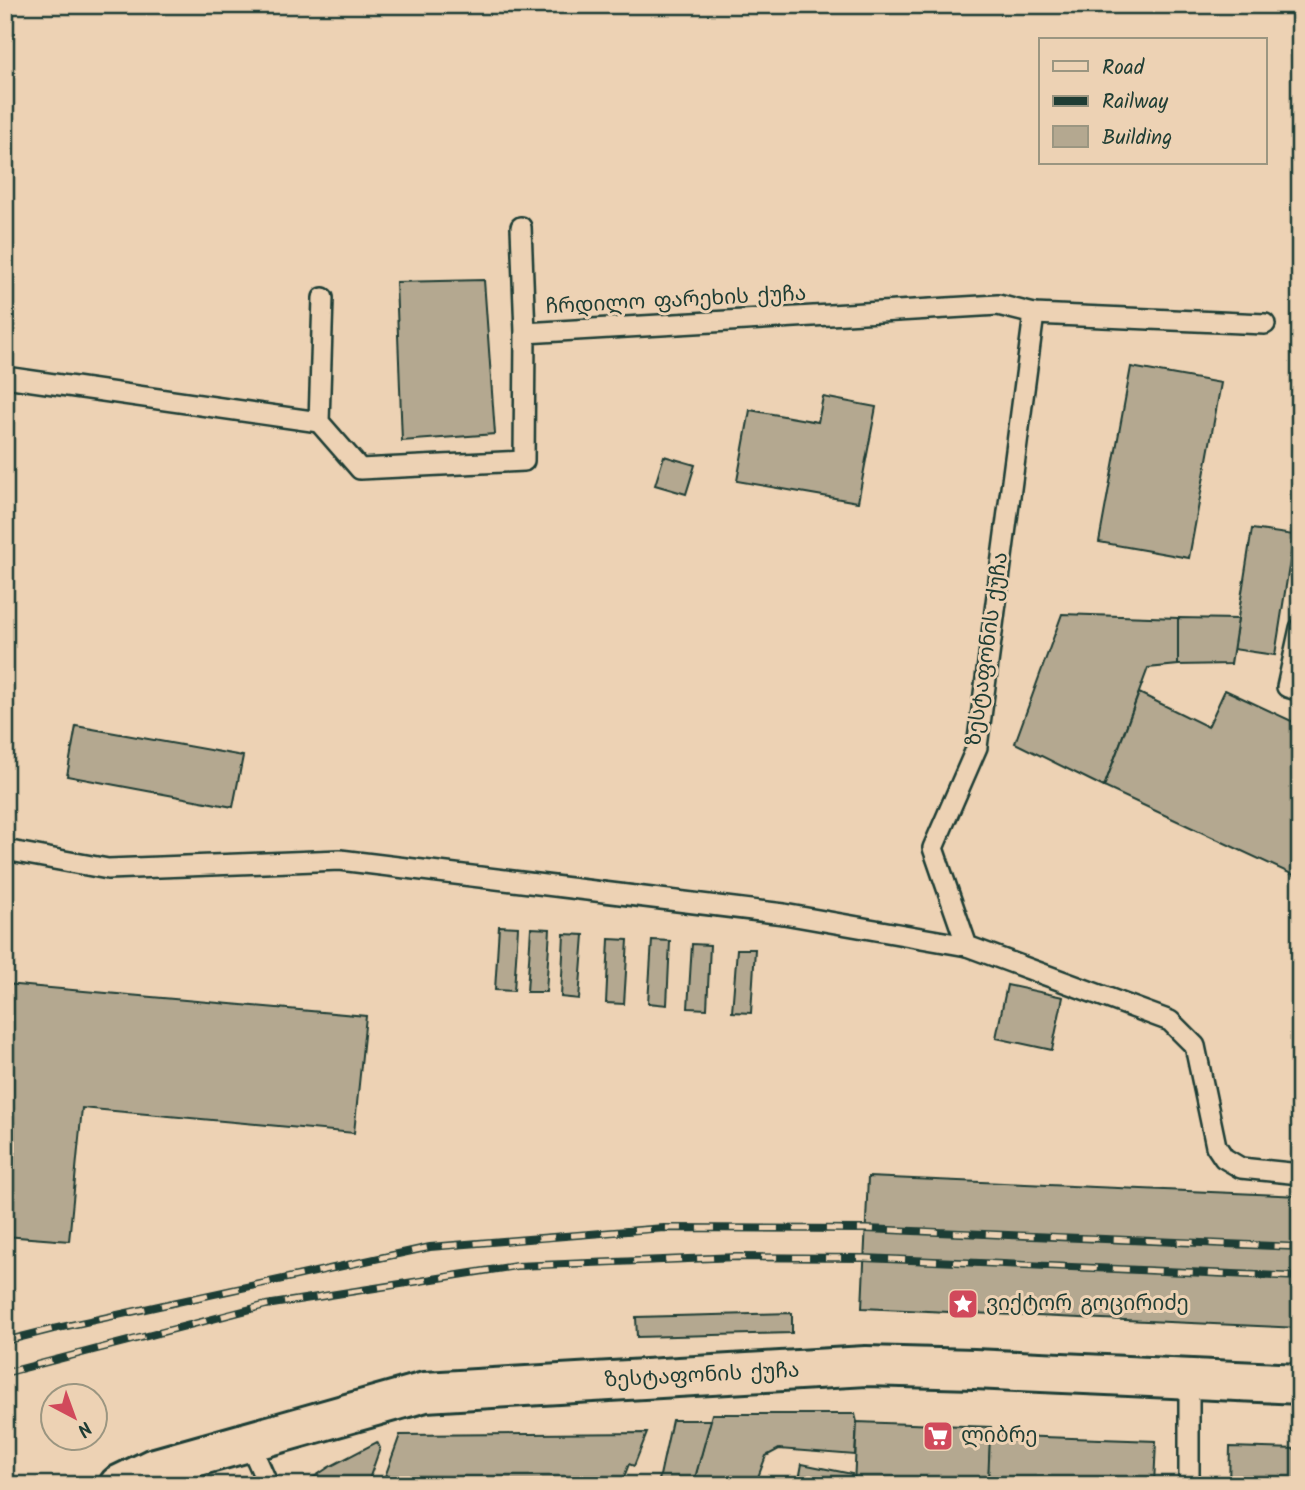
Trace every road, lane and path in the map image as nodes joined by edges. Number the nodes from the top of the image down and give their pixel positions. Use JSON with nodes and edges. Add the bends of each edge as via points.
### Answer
{"nodes":[{"id":1,"x":521,"y":227,"type":"dead end"},
{"id":2,"x":323,"y":298,"type":"dead end"},
{"id":3,"x":1034,"y":314,"type":"junction"},
{"id":4,"x":1265,"y":324,"type":"dead end"},
{"id":5,"x":525,"y":332,"type":"junction"},
{"id":6,"x":5,"y":377,"type":"edge"},
{"id":7,"x":319,"y":422,"type":"junction"},
{"id":8,"x":1300,"y":628,"type":"edge"},
{"id":9,"x":1300,"y":691,"type":"edge"},
{"id":10,"x":5,"y":850,"type":"edge"},
{"id":11,"x":967,"y":946,"type":"junction"},
{"id":12,"x":1300,"y":1174,"type":"edge"},
{"id":13,"x":1189,"y":1380,"type":"junction"},
{"id":14,"x":1300,"y":1384,"type":"edge"},
{"id":15,"x":249,"y":1442,"type":"junction"},
{"id":16,"x":119,"y":1485,"type":"edge"},
{"id":17,"x":268,"y":1485,"type":"edge"},
{"id":18,"x":1187,"y":1485,"type":"edge"}],
"edges":[{"from":1,"to":5,"type":"lane"},
{"from":2,"to":7,"type":"lane"},
{"from":3,"to":4,"type":"lane","name":"ჩრდილო ფარეხის ქუჩა"},
{"from":3,"to":5,"type":"lane","name":"ჩრდილო ფარეხის ქუჩა","via":[[998,305]]},
{"from":3,"to":11,"type":"lane","name":"ზესტაფონის ქუჩა","via":[[976,747],[933,848]]},
{"from":5,"to":7,"type":"lane","name":"ჩრდილო ფარეხის ქუჩა","via":[[524,461],[360,469]]},
{"from":6,"to":7,"type":"lane"},
{"from":8,"to":9,"type":"lane","via":[[1287,687]]},
{"from":10,"to":11,"type":"lane","via":[[108,869],[340,860],[784,914]]},
{"from":11,"to":12,"type":"lane","via":[[1170,1021],[1195,1046],[1216,1146],[1224,1158],[1241,1168]]},
{"from":13,"to":14,"type":"street","name":"ზესტაფონის ქუჩა"},
{"from":13,"to":15,"type":"street","name":"ზესტაფონის ქუჩა","via":[[866,1366],[425,1392]]},
{"from":13,"to":18,"type":"lane"},
{"from":15,"to":16,"type":"street","name":"ზესტაფონის ქუჩა","via":[[152,1469]]},
{"from":15,"to":17,"type":"lane"}]}
